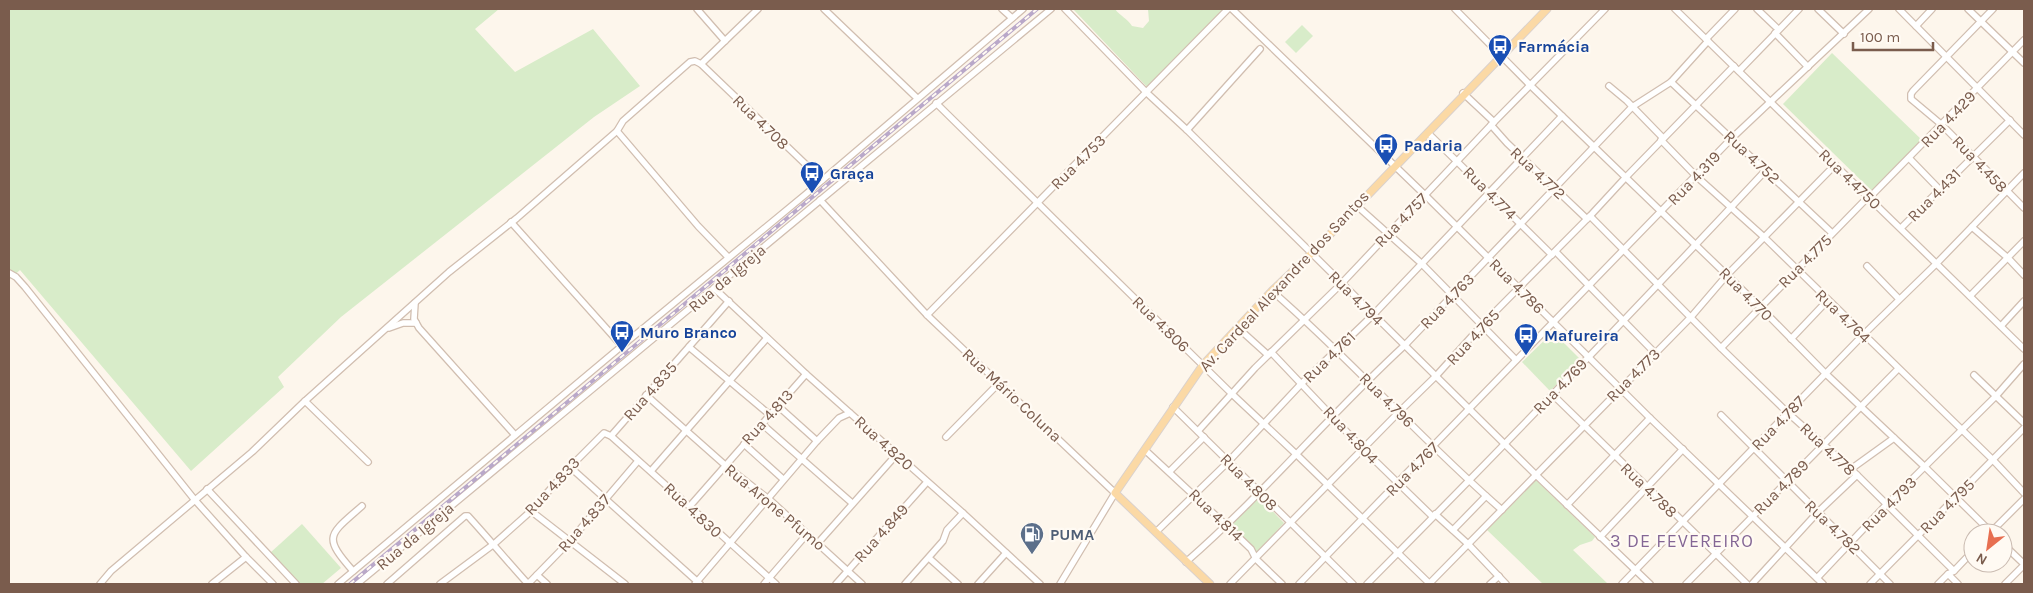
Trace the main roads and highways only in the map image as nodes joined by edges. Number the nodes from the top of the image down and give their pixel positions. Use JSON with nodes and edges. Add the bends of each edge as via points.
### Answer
{"nodes":[{"id":1,"x":1546,"y":9,"type":"edge"},
{"id":2,"x":1115,"y":493,"type":"joint"},
{"id":3,"x":1210,"y":584,"type":"edge"}],
"edges":[{"from":1,"to":2,"type":"main road","name":"Av. Cardeal Alexandre dos Santos","via":[[1203,365]]},
{"from":2,"to":3,"type":"main road","name":"Rua Mário Coluna"}]}
